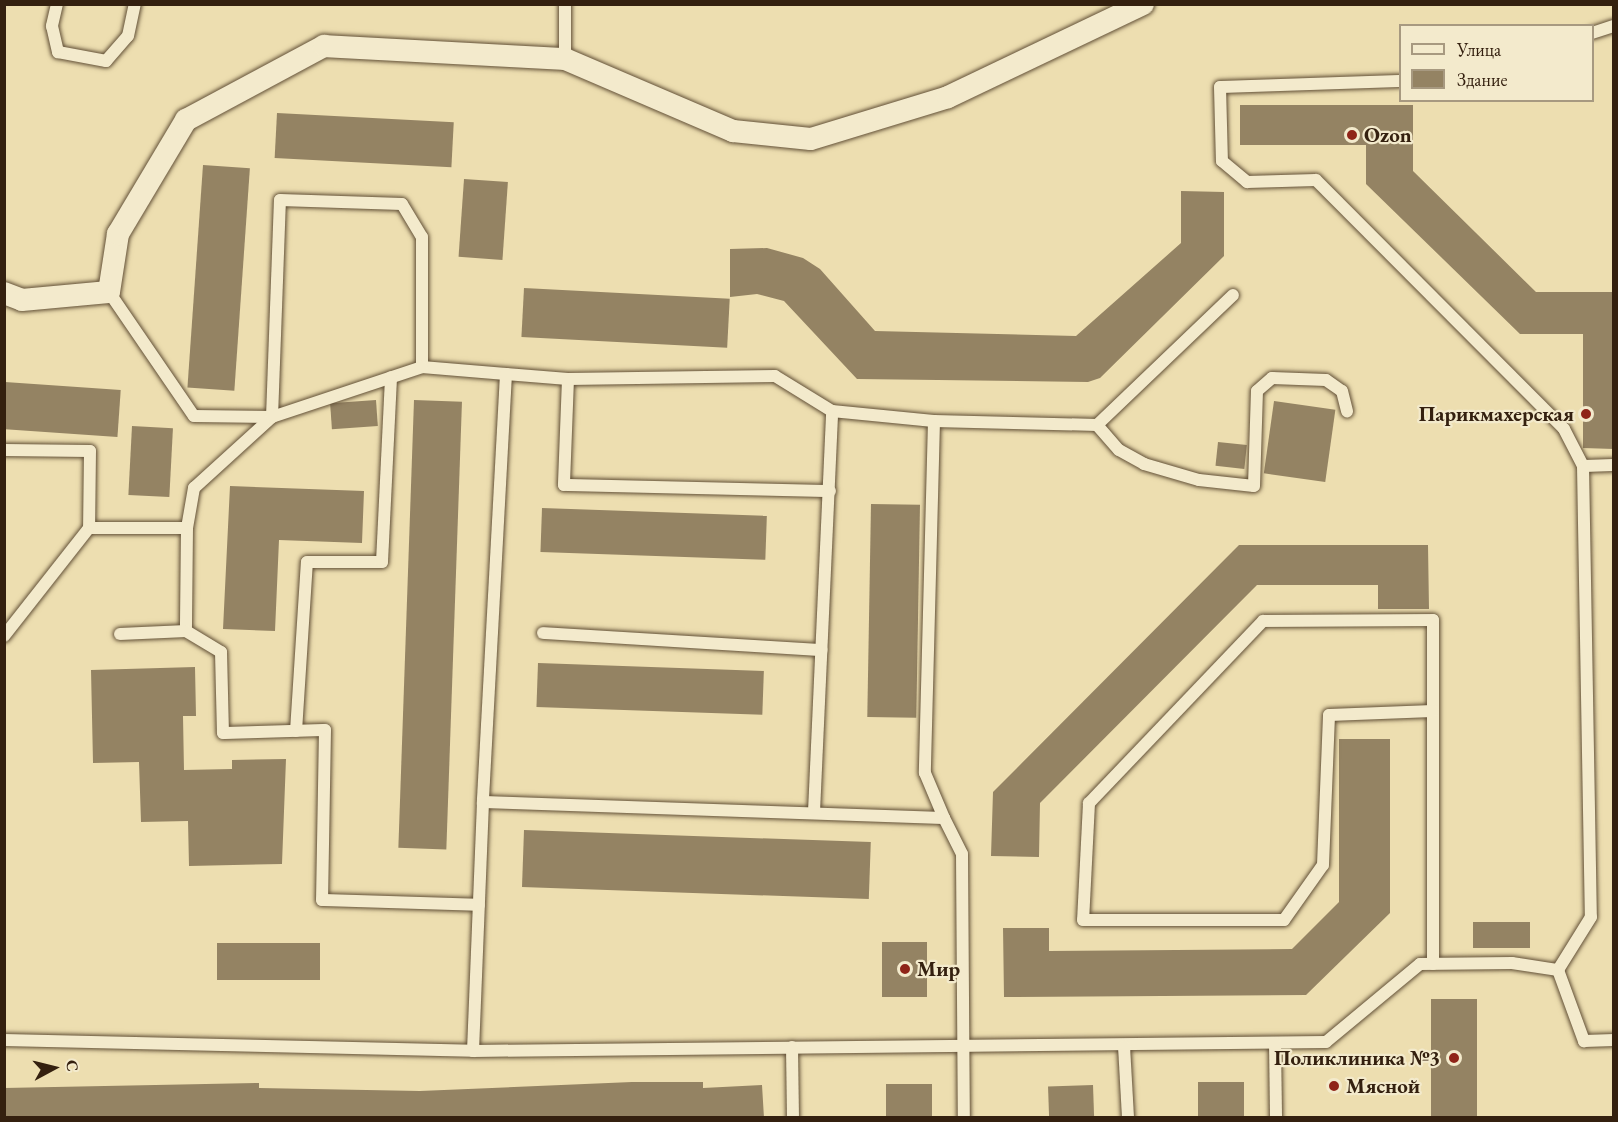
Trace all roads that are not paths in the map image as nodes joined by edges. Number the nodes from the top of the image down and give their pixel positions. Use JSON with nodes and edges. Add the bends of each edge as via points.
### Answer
{"nodes":[{"id":1,"x":57,"y":4,"type":"edge"},
{"id":2,"x":135,"y":4,"type":"edge"},
{"id":3,"x":565,"y":4,"type":"edge"},
{"id":4,"x":1143,"y":4,"type":"edge"},
{"id":5,"x":1614,"y":26,"type":"edge"},
{"id":6,"x":1594,"y":33,"type":"edge"},
{"id":7,"x":565,"y":59,"type":"junction"},
{"id":8,"x":1399,"y":81,"type":"edge"},
{"id":9,"x":109,"y":292,"type":"junction"},
{"id":10,"x":4,"y":293,"type":"edge"},
{"id":11,"x":1233,"y":295,"type":"dead end"},
{"id":12,"x":422,"y":367,"type":"junction"},
{"id":13,"x":506,"y":374,"type":"junction"},
{"id":14,"x":392,"y":377,"type":"junction"},
{"id":15,"x":568,"y":379,"type":"junction"},
{"id":16,"x":832,"y":411,"type":"junction"},
{"id":17,"x":1347,"y":411,"type":"dead end"},
{"id":18,"x":272,"y":417,"type":"junction"},
{"id":19,"x":934,"y":421,"type":"junction"},
{"id":20,"x":1097,"y":425,"type":"junction"},
{"id":21,"x":4,"y":450,"type":"edge"},
{"id":22,"x":1614,"y":465,"type":"edge"},
{"id":23,"x":1583,"y":466,"type":"junction"},
{"id":24,"x":830,"y":492,"type":"junction"},
{"id":25,"x":89,"y":528,"type":"junction"},
{"id":26,"x":187,"y":528,"type":"junction"},
{"id":27,"x":186,"y":631,"type":"junction"},
{"id":28,"x":543,"y":633,"type":"dead end"},
{"id":29,"x":120,"y":634,"type":"dead end"},
{"id":30,"x":4,"y":636,"type":"edge"},
{"id":31,"x":821,"y":650,"type":"junction"},
{"id":32,"x":1433,"y":711,"type":"junction"},
{"id":33,"x":296,"y":731,"type":"junction"},
{"id":34,"x":483,"y":802,"type":"junction"},
{"id":35,"x":814,"y":812,"type":"junction"},
{"id":36,"x":944,"y":818,"type":"junction"},
{"id":37,"x":479,"y":904,"type":"junction"},
{"id":38,"x":1433,"y":964,"type":"junction"},
{"id":39,"x":1558,"y":970,"type":"junction"},
{"id":40,"x":4,"y":1040,"type":"edge"},
{"id":41,"x":1614,"y":1040,"type":"edge"},
{"id":42,"x":1275,"y":1043,"type":"junction"},
{"id":43,"x":964,"y":1045,"type":"junction"},
{"id":44,"x":1124,"y":1046,"type":"junction"},
{"id":45,"x":792,"y":1047,"type":"junction"},
{"id":46,"x":473,"y":1051,"type":"junction"},
{"id":47,"x":793,"y":1118,"type":"edge"},
{"id":48,"x":964,"y":1118,"type":"edge"},
{"id":49,"x":1128,"y":1118,"type":"edge"},
{"id":50,"x":1276,"y":1118,"type":"edge"}],
"edges":[{"from":1,"to":2,"type":"lane","via":[[52,26],[57,52],[106,61],[128,36]]},
{"from":3,"to":7,"type":"lane"},
{"from":4,"to":7,"type":"street","via":[[948,97],[811,139],[733,131]]},
{"from":5,"to":6,"type":"lane"},
{"from":7,"to":9,"type":"street","via":[[324,46],[186,120],[118,234]]},
{"from":8,"to":23,"type":"lane","via":[[1220,87],[1222,161],[1247,182],[1316,180],[1564,429]]},
{"from":9,"to":10,"type":"street","via":[[22,300]]},
{"from":9,"to":18,"type":"lane","via":[[194,416]]},
{"from":11,"to":20,"type":"lane"},
{"from":12,"to":13,"type":"lane"},
{"from":12,"to":14,"type":"lane"},
{"from":12,"to":18,"type":"lane","via":[[422,237],[402,204],[280,200]]},
{"from":13,"to":15,"type":"lane"},
{"from":13,"to":34,"type":"lane"},
{"from":14,"to":18,"type":"lane"},
{"from":14,"to":33,"type":"lane","via":[[382,562],[307,562]]},
{"from":15,"to":16,"type":"lane","via":[[775,376]]},
{"from":15,"to":24,"type":"lane","via":[[564,485]]},
{"from":16,"to":19,"type":"lane"},
{"from":16,"to":24,"type":"lane"},
{"from":17,"to":20,"type":"lane","via":[[1342,391],[1326,380],[1272,378],[1257,391],[1254,486],[1199,480],[1144,464],[1119,450]]},
{"from":18,"to":26,"type":"lane","via":[[194,488]]},
{"from":19,"to":20,"type":"lane"},
{"from":19,"to":36,"type":"lane","via":[[925,773]]},
{"from":21,"to":25,"type":"lane","via":[[90,452]]},
{"from":22,"to":23,"type":"lane"},
{"from":23,"to":39,"type":"lane","via":[[1591,917]]},
{"from":24,"to":31,"type":"lane"},
{"from":25,"to":26,"type":"lane"},
{"from":25,"to":30,"type":"lane"},
{"from":26,"to":27,"type":"lane"},
{"from":27,"to":29,"type":"lane"},
{"from":27,"to":33,"type":"lane","via":[[221,652],[223,732]]},
{"from":28,"to":31,"type":"lane"},
{"from":31,"to":35,"type":"lane"},
{"from":32,"to":32,"type":"lane","via":[[1433,620],[1263,621],[1089,803],[1083,920],[1284,920],[1323,865],[1329,715]]},
{"from":32,"to":38,"type":"lane"},
{"from":33,"to":37,"type":"lane","via":[[325,730],[322,900]]},
{"from":34,"to":35,"type":"lane"},
{"from":34,"to":37,"type":"lane"},
{"from":35,"to":36,"type":"lane"},
{"from":36,"to":43,"type":"lane","via":[[962,854]]},
{"from":37,"to":46,"type":"lane"},
{"from":38,"to":39,"type":"lane","via":[[1512,963]]},
{"from":38,"to":42,"type":"lane","via":[[1420,964],[1326,1042]]},
{"from":39,"to":41,"type":"lane","via":[[1584,1041]]},
{"from":40,"to":46,"type":"lane"},
{"from":42,"to":44,"type":"lane"},
{"from":42,"to":50,"type":"lane"},
{"from":43,"to":44,"type":"lane"},
{"from":43,"to":45,"type":"lane"},
{"from":43,"to":48,"type":"lane"},
{"from":44,"to":49,"type":"lane"},
{"from":45,"to":46,"type":"lane"},
{"from":45,"to":47,"type":"lane"}]}
